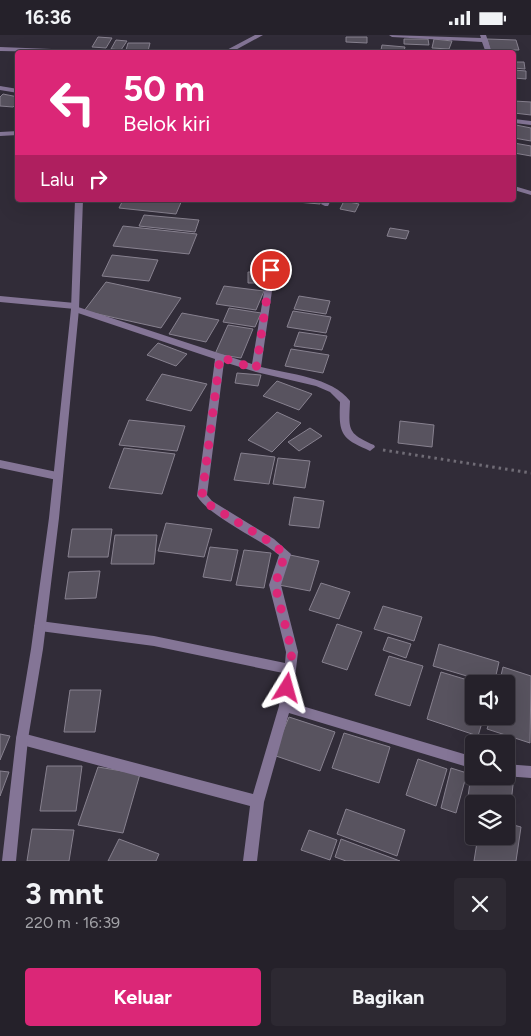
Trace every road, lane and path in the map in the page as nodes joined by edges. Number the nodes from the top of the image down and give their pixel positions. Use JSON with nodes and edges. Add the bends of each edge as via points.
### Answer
{"nodes":[{"id":1,"x":260,"y":35,"type":"edge"},
{"id":2,"x":392,"y":35,"type":"edge"},
{"id":3,"x":483,"y":37,"type":"edge"},
{"id":4,"x":0,"y":49,"type":"edge"},
{"id":5,"x":26,"y":50,"type":"edge"},
{"id":6,"x":231,"y":50,"type":"edge"},
{"id":7,"x":488,"y":50,"type":"edge"},
{"id":8,"x":0,"y":89,"type":"edge"},
{"id":9,"x":15,"y":91,"type":"edge"},
{"id":10,"x":516,"y":121,"type":"edge"},
{"id":11,"x":531,"y":123,"type":"edge"},
{"id":12,"x":15,"y":133,"type":"edge"},
{"id":13,"x":0,"y":134,"type":"edge"},
{"id":14,"x":516,"y":189,"type":"edge"},
{"id":15,"x":531,"y":193,"type":"edge"},
{"id":16,"x":79,"y":202,"type":"edge"},
{"id":17,"x":271,"y":270,"type":"dead end"},
{"id":18,"x":0,"y":299,"type":"edge"},
{"id":19,"x":75,"y":308,"type":"junction"},
{"id":20,"x":220,"y":357,"type":"junction"},
{"id":21,"x":256,"y":369,"type":"junction"},
{"id":22,"x":370,"y":447,"type":"joint"},
{"id":23,"x":0,"y":464,"type":"edge"},
{"id":24,"x":531,"y":473,"type":"edge"},
{"id":25,"x":57,"y":476,"type":"junction"},
{"id":26,"x":40,"y":626,"type":"junction"},
{"id":27,"x":290,"y":669,"type":"junction"},
{"id":28,"x":285,"y":706,"type":"junction"},
{"id":29,"x":22,"y":739,"type":"junction"},
{"id":30,"x":465,"y":760,"type":"edge"},
{"id":31,"x":515,"y":771,"type":"edge"},
{"id":32,"x":531,"y":772,"type":"edge"},
{"id":33,"x":257,"y":802,"type":"junction"},
{"id":34,"x":9,"y":861,"type":"edge"},
{"id":35,"x":250,"y":861,"type":"edge"}],
"edges":[{"from":1,"to":6,"type":"street"},
{"from":2,"to":3,"type":"street"},
{"from":3,"to":7,"type":"street"},
{"from":4,"to":5,"type":"street"},
{"from":8,"to":9,"type":"street"},
{"from":10,"to":11,"type":"street"},
{"from":12,"to":13,"type":"street"},
{"from":14,"to":15,"type":"street"},
{"from":16,"to":19,"type":"street"},
{"from":17,"to":21,"type":"street"},
{"from":18,"to":19,"type":"street"},
{"from":19,"to":20,"type":"street"},
{"from":19,"to":25,"type":"street"},
{"from":20,"to":21,"type":"street"},
{"from":20,"to":27,"type":"street","via":[[202,496],[208,504],[285,554],[275,585],[292,652]]},
{"from":21,"to":22,"type":"street","via":[[333,390],[345,401],[345,429],[351,440]]},
{"from":22,"to":24,"type":"path"},
{"from":23,"to":25,"type":"street"},
{"from":25,"to":26,"type":"street"},
{"from":26,"to":27,"type":"street","via":[[154,641]]},
{"from":26,"to":29,"type":"street"},
{"from":27,"to":28,"type":"street"},
{"from":28,"to":30,"type":"street"},
{"from":28,"to":33,"type":"street"},
{"from":29,"to":33,"type":"street"},
{"from":29,"to":34,"type":"street"},
{"from":31,"to":32,"type":"street"},
{"from":33,"to":35,"type":"street"}]}
